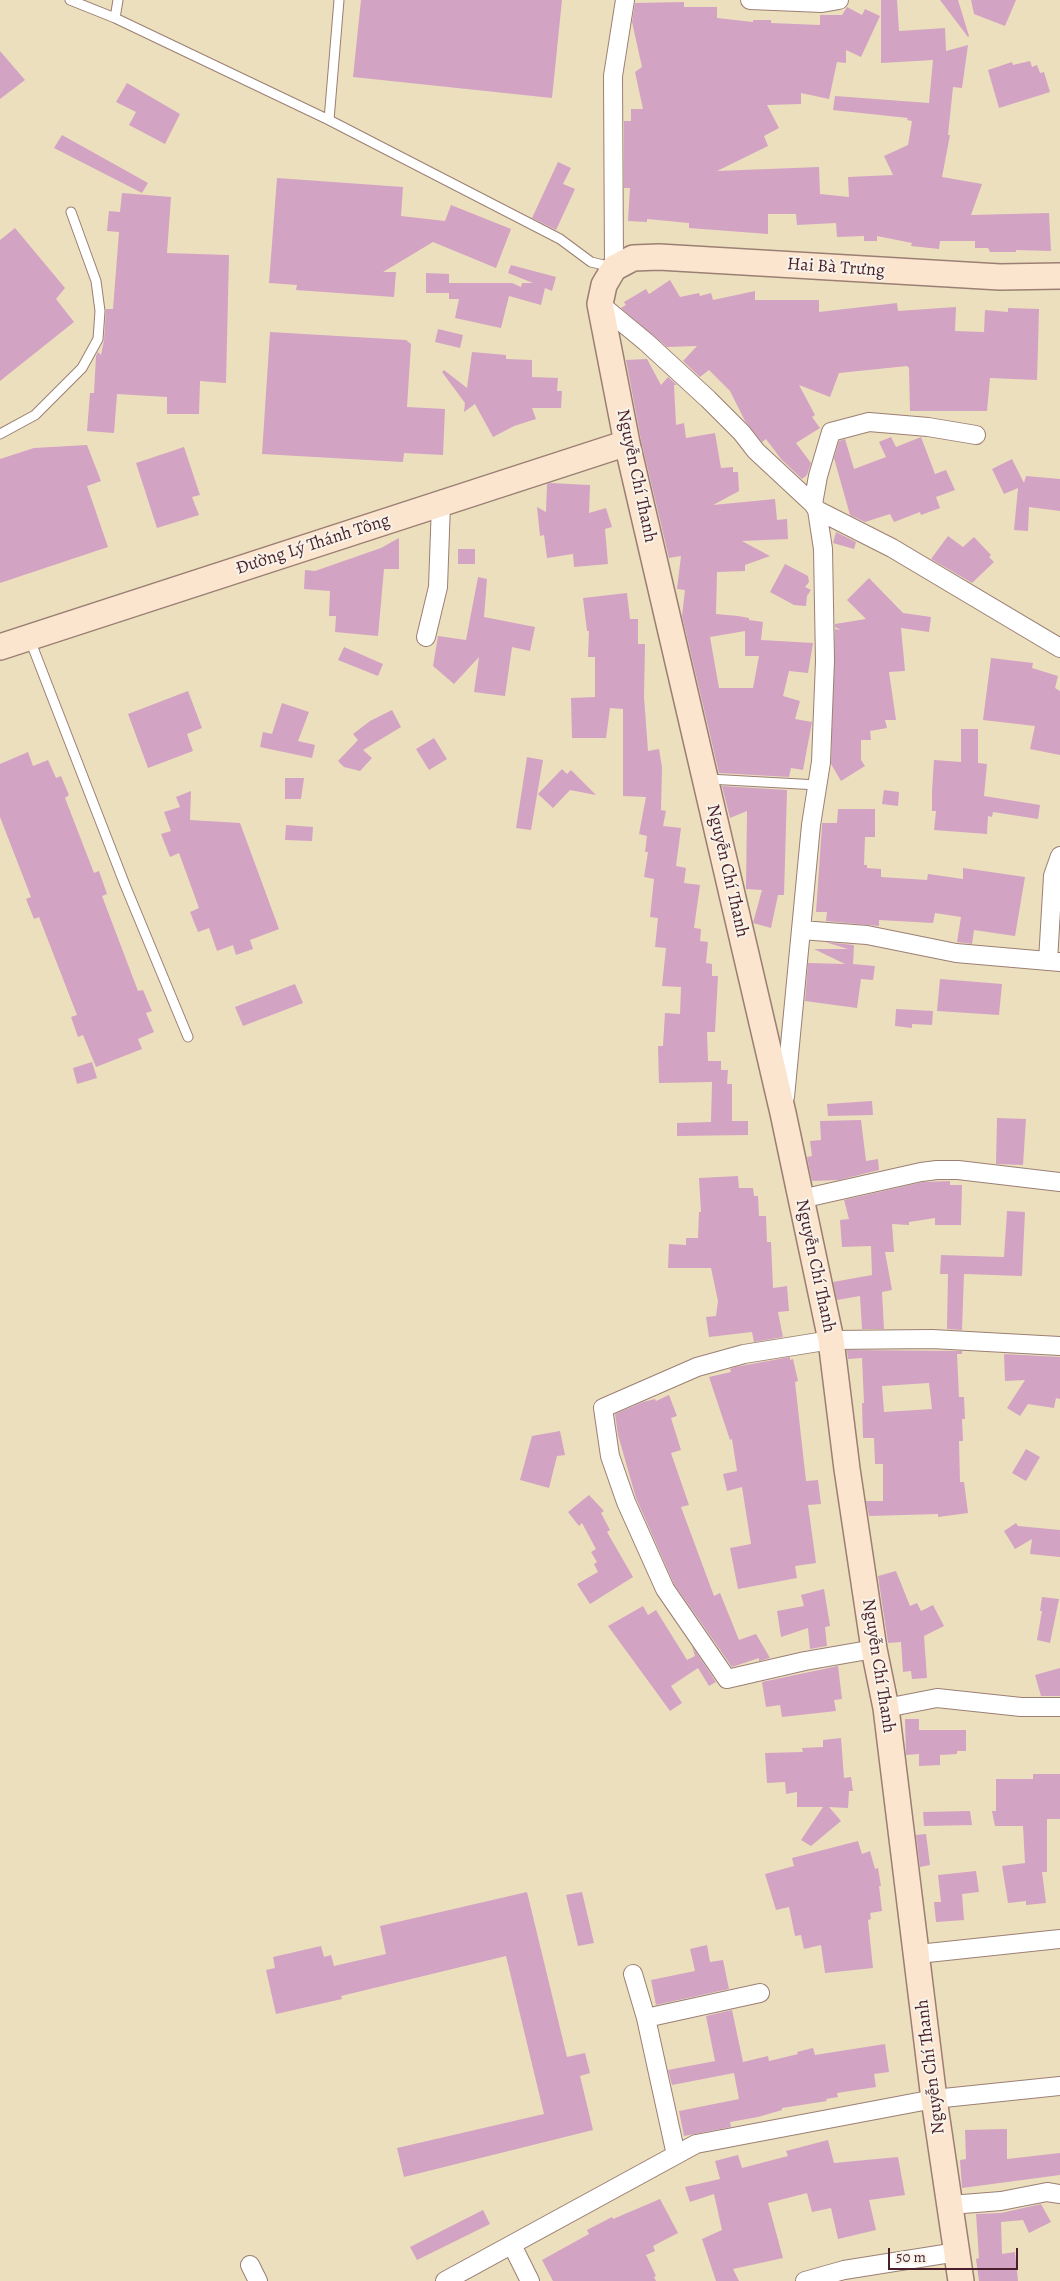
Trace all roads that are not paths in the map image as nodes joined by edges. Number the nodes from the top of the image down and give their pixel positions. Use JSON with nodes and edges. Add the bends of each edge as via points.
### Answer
{"nodes":[{"id":1,"x":70,"y":0,"type":"edge"},
{"id":2,"x":118,"y":0,"type":"edge"},
{"id":3,"x":339,"y":0,"type":"edge"},
{"id":4,"x":625,"y":0,"type":"edge"},
{"id":5,"x":750,"y":0,"type":"edge"},
{"id":6,"x":839,"y":0,"type":"edge"},
{"id":7,"x":115,"y":18,"type":"junction"},
{"id":8,"x":329,"y":120,"type":"junction"},
{"id":9,"x":71,"y":212,"type":"dead end"},
{"id":10,"x":614,"y":268,"type":"junction"},
{"id":11,"x":1060,"y":276,"type":"edge"},
{"id":12,"x":600,"y":304,"type":"junction"},
{"id":13,"x":0,"y":434,"type":"edge"},
{"id":14,"x":976,"y":435,"type":"dead end"},
{"id":15,"x":627,"y":443,"type":"junction"},
{"id":16,"x":441,"y":504,"type":"junction"},
{"id":17,"x":815,"y":507,"type":"junction"},
{"id":18,"x":426,"y":637,"type":"dead end"},
{"id":19,"x":29,"y":638,"type":"junction"},
{"id":20,"x":0,"y":648,"type":"edge"},
{"id":21,"x":1060,"y":648,"type":"edge"},
{"id":22,"x":705,"y":779,"type":"junction"},
{"id":23,"x":818,"y":785,"type":"junction"},
{"id":24,"x":1060,"y":856,"type":"edge"},
{"id":25,"x":801,"y":930,"type":"junction"},
{"id":26,"x":1054,"y":961,"type":"edge"},
{"id":27,"x":188,"y":1037,"type":"dead end"},
{"id":28,"x":783,"y":1113,"type":"junction"},
{"id":29,"x":1060,"y":1182,"type":"edge"},
{"id":30,"x":801,"y":1199,"type":"junction"},
{"id":31,"x":831,"y":1340,"type":"junction"},
{"id":32,"x":1060,"y":1346,"type":"edge"},
{"id":33,"x":874,"y":1650,"type":"junction"},
{"id":34,"x":1060,"y":1707,"type":"edge"},
{"id":35,"x":886,"y":1708,"type":"junction"},
{"id":36,"x":1060,"y":1939,"type":"edge"},
{"id":37,"x":918,"y":1954,"type":"junction"},
{"id":38,"x":633,"y":1974,"type":"dead end"},
{"id":39,"x":760,"y":1993,"type":"dead end"},
{"id":40,"x":646,"y":2018,"type":"junction"},
{"id":41,"x":1060,"y":2086,"type":"edge"},
{"id":42,"x":934,"y":2099,"type":"junction"},
{"id":43,"x":676,"y":2154,"type":"junction"},
{"id":44,"x":1060,"y":2194,"type":"edge"},
{"id":45,"x":950,"y":2205,"type":"junction"},
{"id":46,"x":512,"y":2245,"type":"junction"},
{"id":47,"x":956,"y":2252,"type":"junction"},
{"id":48,"x":250,"y":2266,"type":"dead end"},
{"id":49,"x":258,"y":2281,"type":"edge"},
{"id":50,"x":446,"y":2281,"type":"edge"},
{"id":51,"x":530,"y":2281,"type":"edge"},
{"id":52,"x":805,"y":2281,"type":"edge"},
{"id":53,"x":961,"y":2281,"type":"edge"}],
"edges":[{"from":1,"to":7,"type":"lane"},
{"from":2,"to":7,"type":"lane"},
{"from":3,"to":8,"type":"lane"},
{"from":4,"to":10,"type":"street","via":[[613,76]]},
{"from":5,"to":6,"type":"street","via":[[822,3]]},
{"from":7,"to":8,"type":"lane"},
{"from":8,"to":10,"type":"lane","via":[[560,239],[591,262]]},
{"from":9,"to":13,"type":"lane","via":[[96,281],[100,311],[98,339],[82,368],[34,414]]},
{"from":10,"to":11,"type":"main road","name":"Hai Bà Trưng","via":[[634,258],[659,257],[878,272]]},
{"from":10,"to":12,"type":"main road","name":"Nguyễn Chí Thanh","via":[[604,285]]},
{"from":12,"to":15,"type":"main road","name":"Nguyễn Chí Thanh"},
{"from":12,"to":17,"type":"street","via":[[708,399]]},
{"from":14,"to":17,"type":"street","via":[[869,422],[831,432],[818,476]]},
{"from":15,"to":16,"type":"main road","name":"Đường Lý Thánh Tông"},
{"from":15,"to":22,"type":"main road","name":"Nguyễn Chí Thanh"},
{"from":16,"to":18,"type":"street","via":[[438,587]]},
{"from":16,"to":19,"type":"main road","name":"Đường Lý Thánh Tông"},
{"from":17,"to":21,"type":"street","via":[[892,548]]},
{"from":17,"to":23,"type":"street","via":[[823,549],[826,661]]},
{"from":19,"to":20,"type":"main road","name":"Đường Lý Thánh Tông"},
{"from":19,"to":27,"type":"lane"},
{"from":22,"to":23,"type":"lane"},
{"from":22,"to":28,"type":"main road","name":"Nguyễn Chí Thanh"},
{"from":23,"to":25,"type":"street"},
{"from":24,"to":26,"type":"street","via":[[1053,876]]},
{"from":25,"to":26,"type":"street","via":[[867,935],[956,953]]},
{"from":25,"to":28,"type":"street"},
{"from":28,"to":30,"type":"main road","name":"Nguyễn Chí Thanh"},
{"from":29,"to":30,"type":"street","via":[[937,1170]]},
{"from":30,"to":31,"type":"main road","name":"Nguyễn Chí Thanh"},
{"from":31,"to":32,"type":"street","via":[[932,1339]]},
{"from":31,"to":33,"type":"main road","name":"Nguyễn Chí Thanh"},
{"from":31,"to":33,"type":"street","via":[[744,1354],[707,1365],[604,1408],[610,1456],[626,1502],[666,1589],[727,1679],[805,1661]]},
{"from":33,"to":35,"type":"main road","name":"Nguyễn Chí Thanh"},
{"from":34,"to":35,"type":"street","via":[[1021,1707],[937,1698]]},
{"from":35,"to":37,"type":"main road","name":"Nguyễn Chí Thanh"},
{"from":36,"to":37,"type":"street"},
{"from":37,"to":42,"type":"main road","name":"Nguyễn Chí Thanh"},
{"from":38,"to":40,"type":"street"},
{"from":39,"to":40,"type":"street"},
{"from":40,"to":43,"type":"street"},
{"from":41,"to":42,"type":"street"},
{"from":42,"to":43,"type":"street","via":[[696,2144]]},
{"from":42,"to":45,"type":"main road","name":"Nguyễn Chí Thanh"},
{"from":43,"to":46,"type":"street"},
{"from":44,"to":45,"type":"street","via":[[1047,2192],[1001,2201]]},
{"from":45,"to":47,"type":"main road","name":"Nguyễn Chí Thanh"},
{"from":46,"to":50,"type":"street"},
{"from":46,"to":51,"type":"street"},
{"from":47,"to":52,"type":"street","via":[[844,2270]]},
{"from":47,"to":53,"type":"main road","name":"Nguyễn Chí Thanh"},
{"from":48,"to":49,"type":"street"}]}
